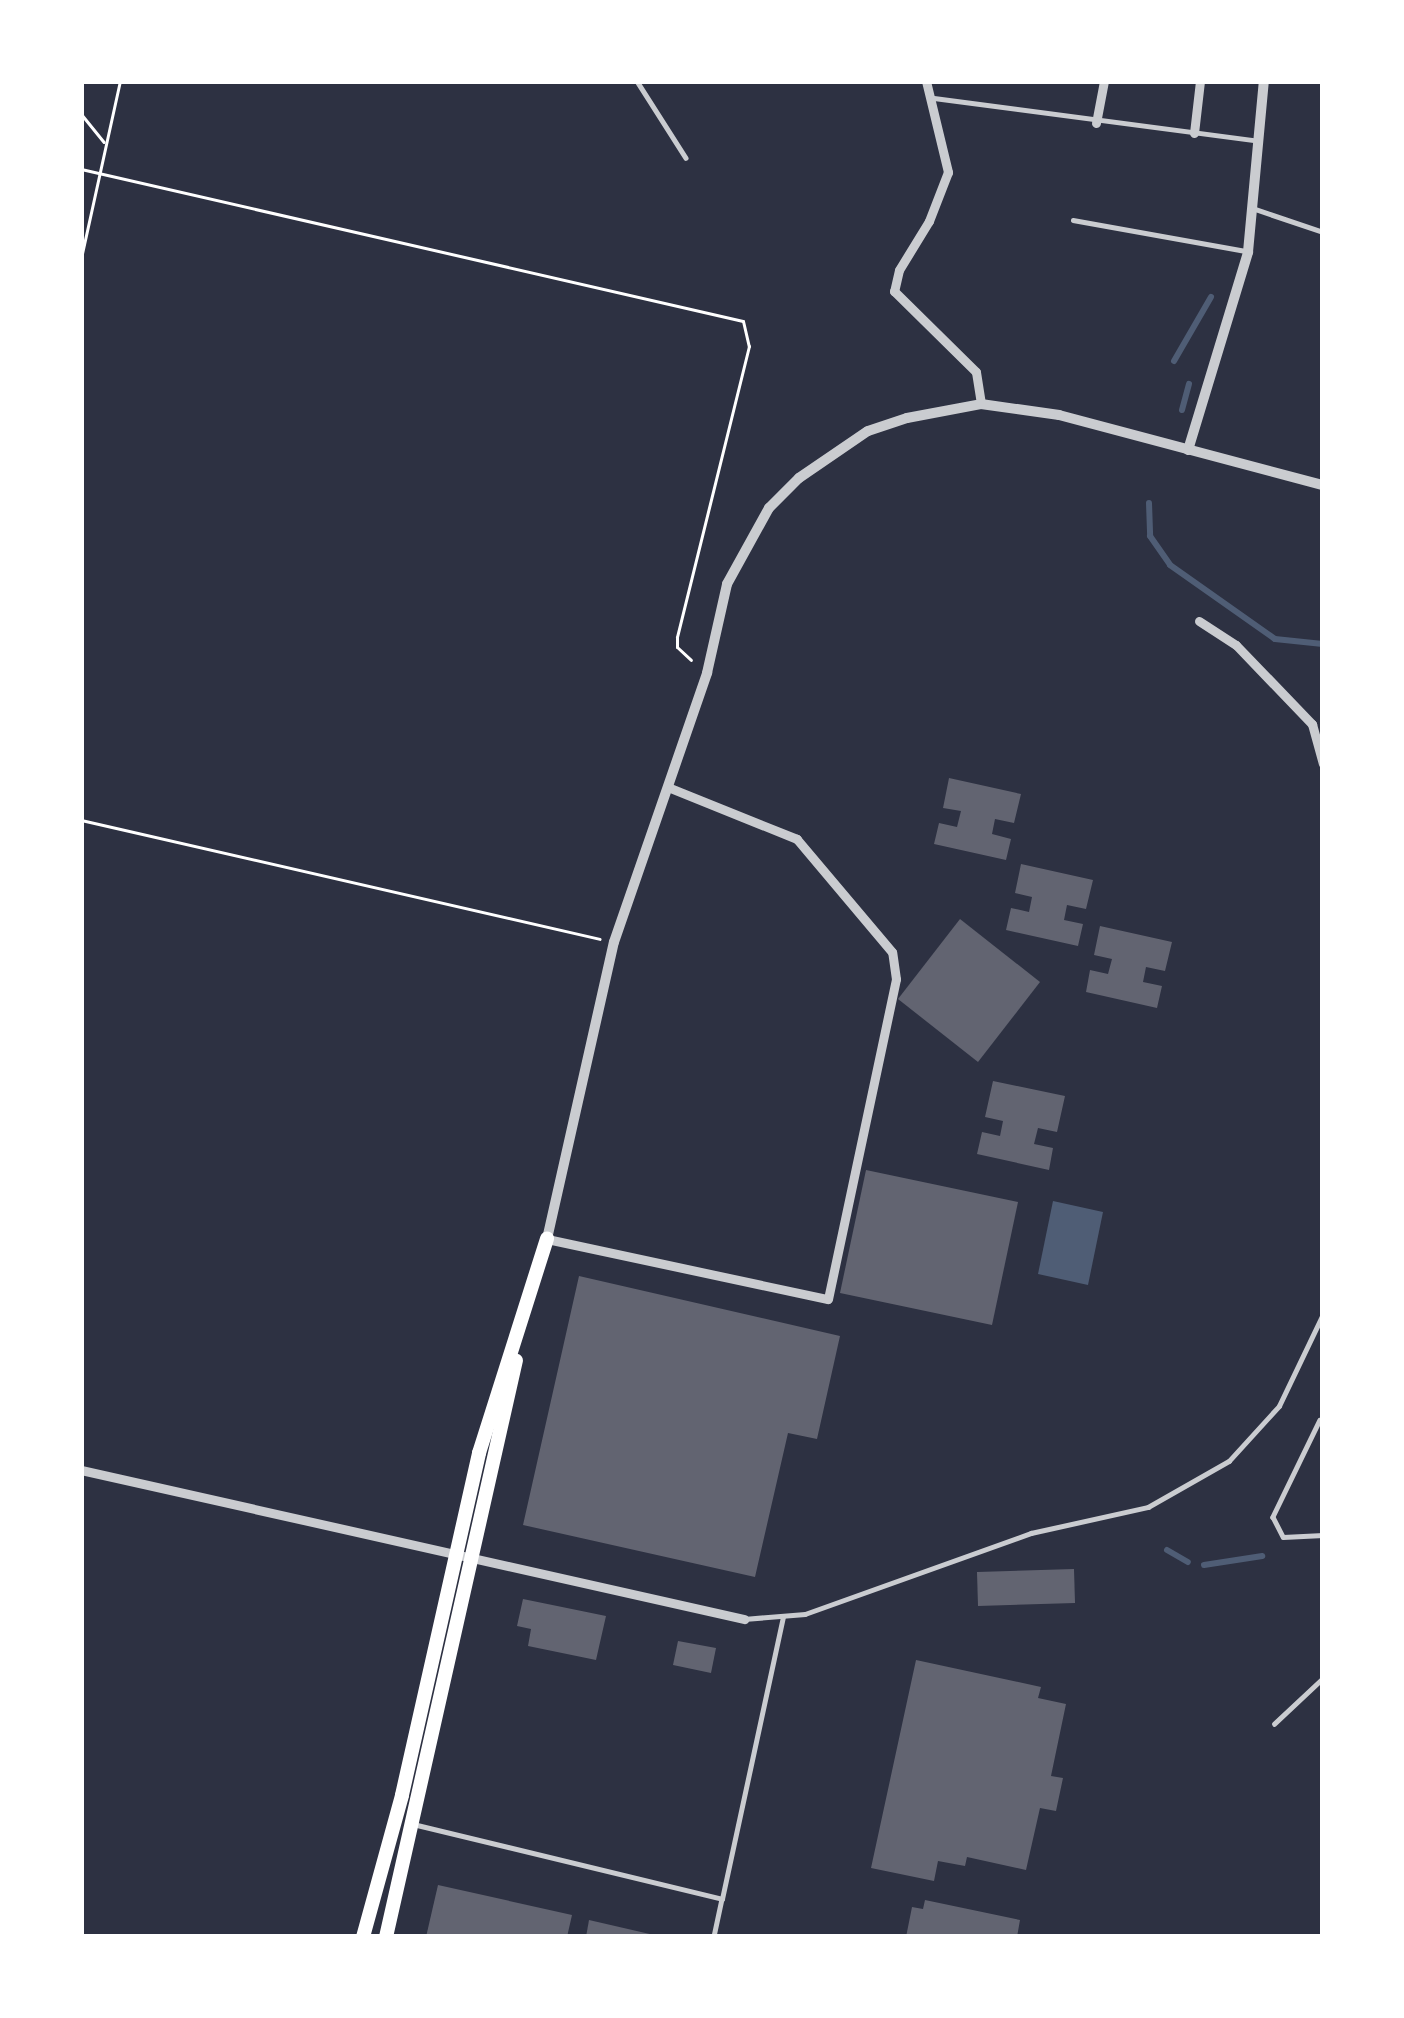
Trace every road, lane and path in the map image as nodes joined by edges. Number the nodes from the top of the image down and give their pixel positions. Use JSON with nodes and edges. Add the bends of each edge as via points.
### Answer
{"nodes":[{"id":1,"x":120,"y":81,"type":"edge"},
{"id":2,"x":637,"y":81,"type":"edge"},
{"id":3,"x":926,"y":81,"type":"edge"},
{"id":4,"x":1104,"y":81,"type":"edge"},
{"id":5,"x":1200,"y":81,"type":"edge"},
{"id":6,"x":1264,"y":81,"type":"edge"},
{"id":7,"x":927,"y":97,"type":"junction"},
{"id":8,"x":81,"y":114,"type":"edge"},
{"id":9,"x":1096,"y":123,"type":"junction"},
{"id":10,"x":1194,"y":133,"type":"junction"},
{"id":11,"x":1261,"y":141,"type":"junction"},
{"id":12,"x":105,"y":143,"type":"junction"},
{"id":13,"x":686,"y":158,"type":"dead end"},
{"id":14,"x":81,"y":169,"type":"edge"},
{"id":15,"x":100,"y":173,"type":"junction"},
{"id":16,"x":1254,"y":209,"type":"junction"},
{"id":17,"x":1073,"y":220,"type":"dead end"},
{"id":18,"x":1323,"y":232,"type":"edge"},
{"id":19,"x":1248,"y":252,"type":"junction"},
{"id":20,"x":81,"y":258,"type":"edge"},
{"id":21,"x":981,"y":404,"type":"junction"},
{"id":22,"x":1188,"y":450,"type":"junction"},
{"id":23,"x":1323,"y":485,"type":"edge"},
{"id":24,"x":1199,"y":621,"type":"dead end"},
{"id":25,"x":707,"y":674,"type":"junction"},
{"id":26,"x":1323,"y":764,"type":"edge"},
{"id":27,"x":670,"y":788,"type":"junction"},
{"id":28,"x":81,"y":820,"type":"edge"},
{"id":29,"x":614,"y":942,"type":"junction"},
{"id":30,"x":547,"y":1239,"type":"junction"},
{"id":31,"x":1323,"y":1314,"type":"edge"},
{"id":32,"x":1320,"y":1420,"type":"dead end"},
{"id":33,"x":81,"y":1470,"type":"edge"},
{"id":34,"x":1323,"y":1535,"type":"edge"},
{"id":35,"x":465,"y":1556,"type":"junction"},
{"id":36,"x":783,"y":1618,"type":"junction"},
{"id":37,"x":744,"y":1619,"type":"joint"},
{"id":38,"x":1323,"y":1678,"type":"edge"},
{"id":39,"x":1274,"y":1724,"type":"dead end"},
{"id":40,"x":413,"y":1824,"type":"junction"},
{"id":41,"x":722,"y":1899,"type":"junction"},
{"id":42,"x":363,"y":1937,"type":"edge"},
{"id":43,"x":386,"y":1937,"type":"edge"},
{"id":44,"x":714,"y":1937,"type":"edge"}],
"edges":[{"from":1,"to":12,"type":"path"},
{"from":2,"to":13,"type":"lane"},
{"from":3,"to":7,"type":"street"},
{"from":4,"to":9,"type":"street"},
{"from":5,"to":10,"type":"street"},
{"from":6,"to":11,"type":"street"},
{"from":7,"to":9,"type":"lane"},
{"from":7,"to":21,"type":"street","via":[[948,172],[894,291],[976,372]]},
{"from":8,"to":12,"type":"path"},
{"from":9,"to":10,"type":"lane"},
{"from":10,"to":11,"type":"lane"},
{"from":11,"to":16,"type":"street"},
{"from":12,"to":15,"type":"path"},
{"from":14,"to":15,"type":"path"},
{"from":15,"to":20,"type":"path"},
{"from":15,"to":25,"type":"path","via":[[743,320],[749,346],[677,638]]},
{"from":16,"to":18,"type":"lane"},
{"from":16,"to":19,"type":"street"},
{"from":17,"to":19,"type":"lane"},
{"from":19,"to":22,"type":"street"},
{"from":21,"to":22,"type":"street","via":[[1059,415]]},
{"from":21,"to":25,"type":"street","via":[[868,431],[799,478],[743,546]]},
{"from":22,"to":23,"type":"street"},
{"from":24,"to":26,"type":"street","via":[[1236,645],[1312,724]]},
{"from":25,"to":27,"type":"street"},
{"from":27,"to":29,"type":"street"},
{"from":27,"to":30,"type":"street","via":[[796,839],[892,952],[896,979],[828,1299]]},
{"from":28,"to":29,"type":"path"},
{"from":29,"to":30,"type":"street"},
{"from":30,"to":35,"type":"highway"},
{"from":31,"to":36,"type":"lane","via":[[1280,1406],[1229,1461],[1199,1479],[1148,1507],[1031,1533]]},
{"from":32,"to":34,"type":"lane","via":[[1273,1517],[1283,1537]]},
{"from":33,"to":35,"type":"street"},
{"from":35,"to":37,"type":"street"},
{"from":35,"to":40,"type":"highway"},
{"from":35,"to":42,"type":"highway"},
{"from":36,"to":37,"type":"lane"},
{"from":36,"to":41,"type":"lane"},
{"from":38,"to":39,"type":"lane"},
{"from":40,"to":41,"type":"lane"},
{"from":40,"to":43,"type":"highway"},
{"from":41,"to":44,"type":"lane"}]}
